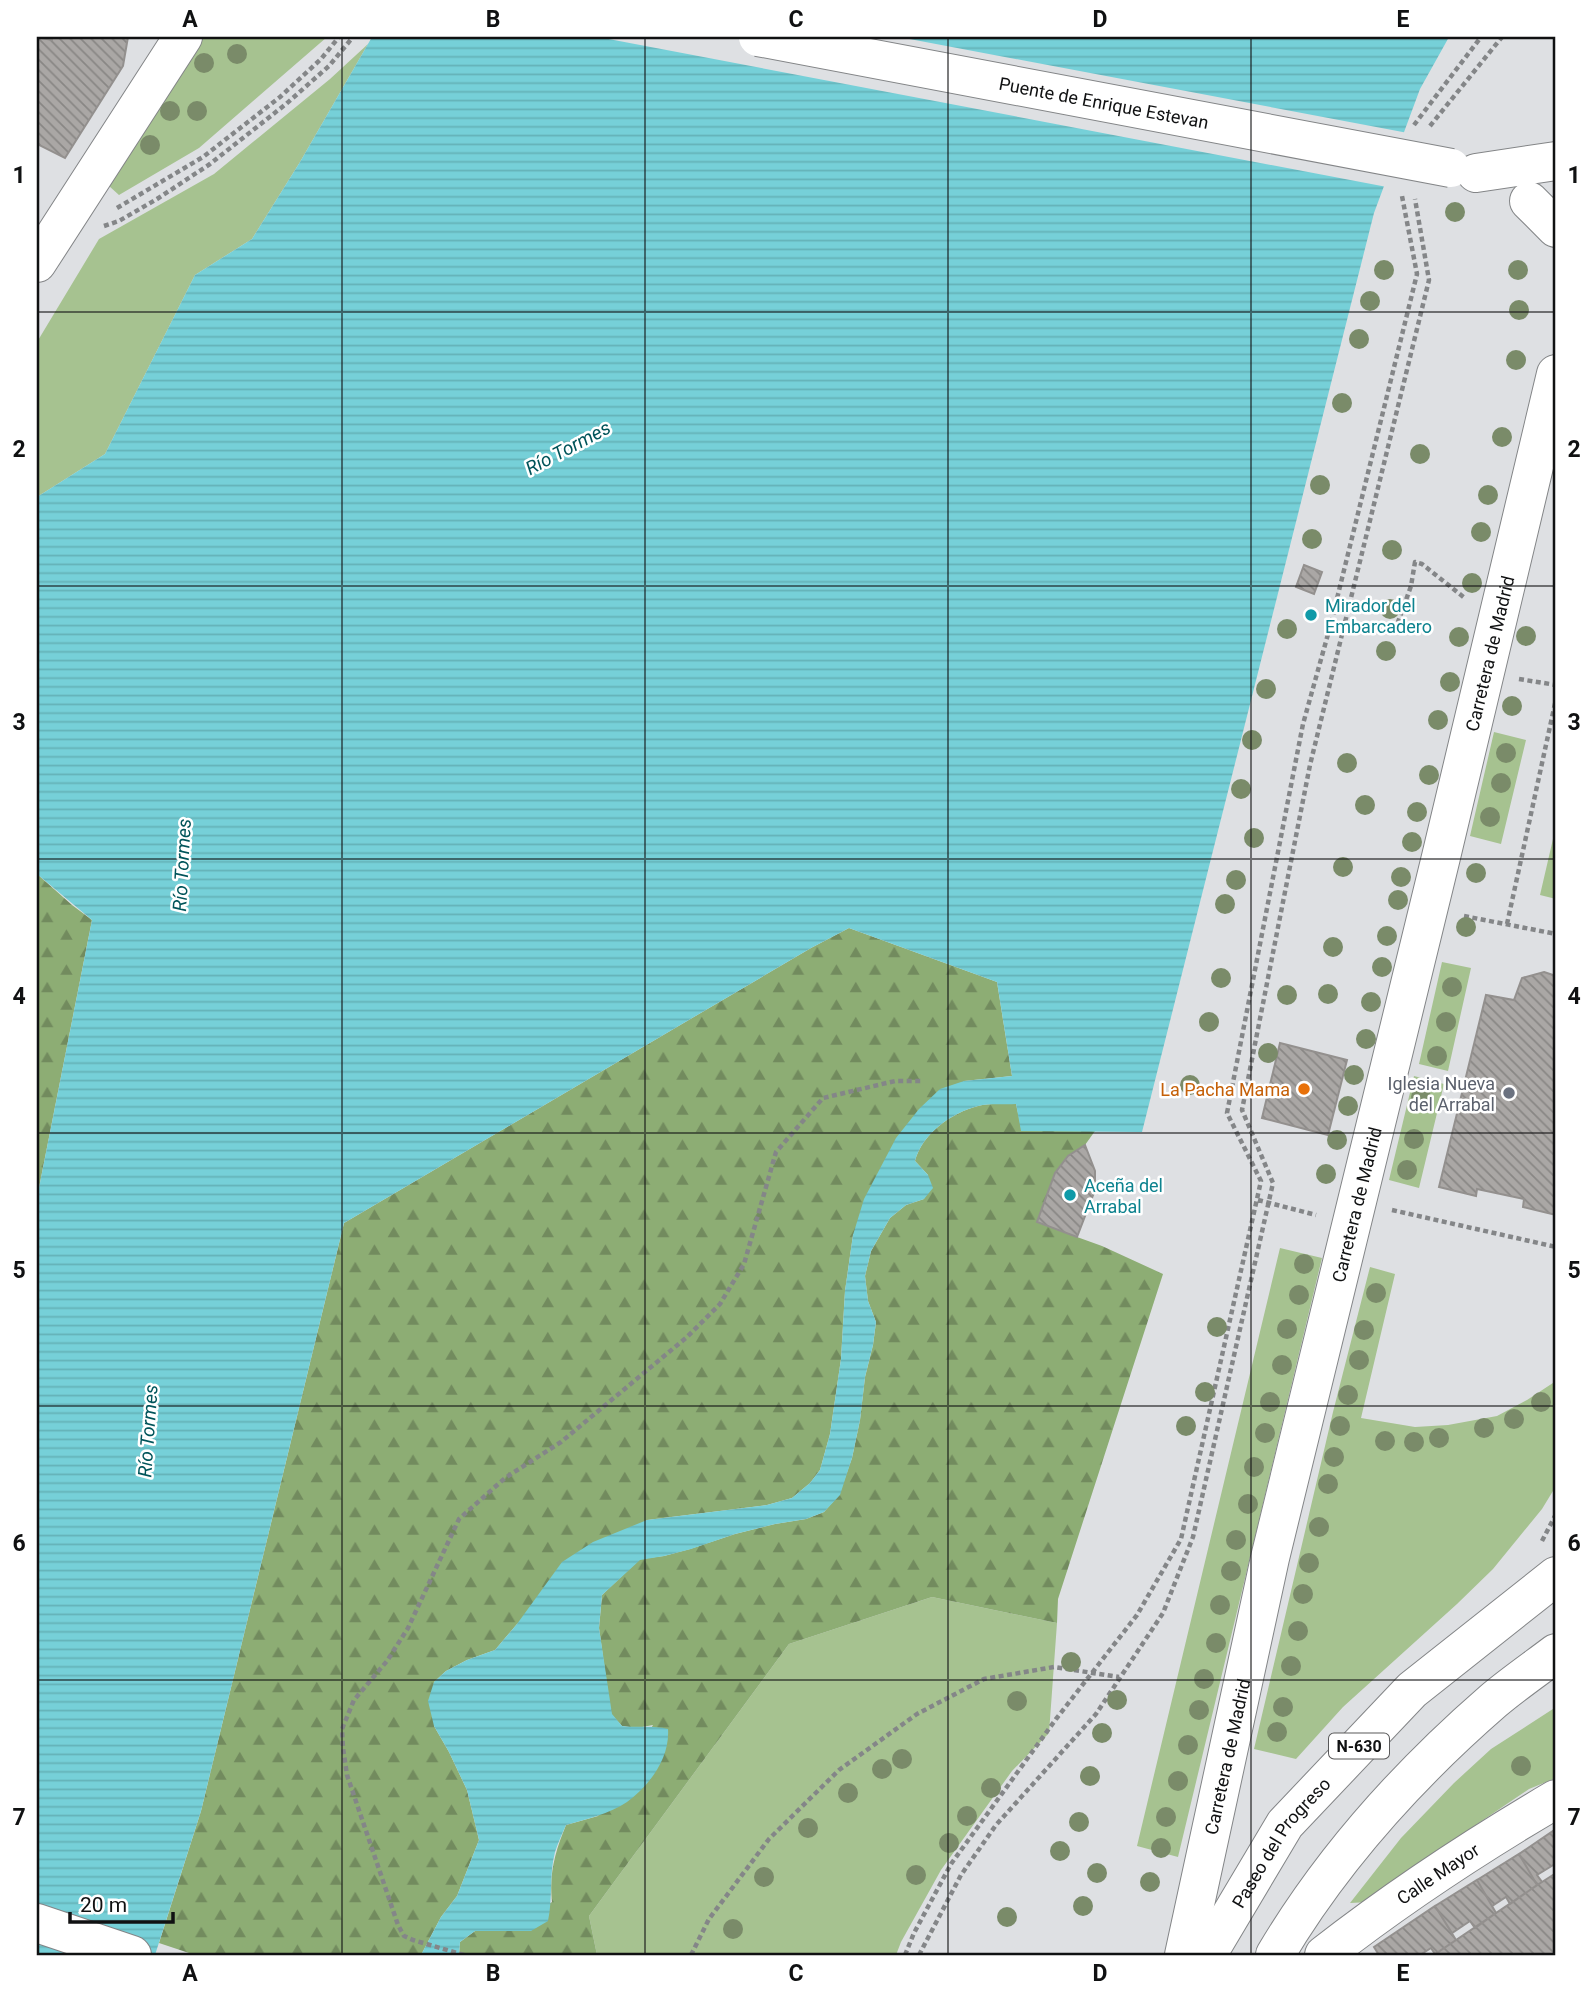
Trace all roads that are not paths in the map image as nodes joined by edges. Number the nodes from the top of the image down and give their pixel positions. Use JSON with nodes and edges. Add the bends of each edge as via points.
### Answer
{"nodes":[{"id":1,"x":183,"y":37,"type":"edge"},
{"id":2,"x":758,"y":37,"type":"edge"},
{"id":3,"x":1556,"y":161,"type":"edge"},
{"id":4,"x":1529,"y":201,"type":"dead end"},
{"id":5,"x":1556,"y":228,"type":"edge"},
{"id":6,"x":37,"y":263,"type":"edge"},
{"id":7,"x":1556,"y":374,"type":"edge"},
{"id":8,"x":1546,"y":1564,"type":"edge"},
{"id":9,"x":1556,"y":1653,"type":"edge"},
{"id":10,"x":1556,"y":1799,"type":"edge"},
{"id":11,"x":37,"y":1923,"type":"edge"},
{"id":12,"x":132,"y":1955,"type":"edge"},
{"id":13,"x":1184,"y":1955,"type":"edge"},
{"id":14,"x":1207,"y":1955,"type":"edge"},
{"id":15,"x":1275,"y":1955,"type":"edge"},
{"id":16,"x":1324,"y":1955,"type":"edge"}],
"edges":[{"from":1,"to":6,"type":"main road"},
{"from":2,"to":3,"type":"main road","name":"Puente de Enrique Estevan","bridge":true,"via":[[1463,170]]},
{"from":4,"to":5,"type":"main road"},
{"from":7,"to":13,"type":"main road","name":"Carretera de Madrid","via":[[1270,1558]]},
{"from":8,"to":14,"type":"main road","name":"Paseo del Progreso","number":"N-630","via":[[1412,1690],[1285,1824]]},
{"from":9,"to":15,"type":"main road","via":[[1494,1700],[1406,1782],[1344,1855]]},
{"from":10,"to":16,"type":"main road","name":"Calle Mayor","via":[[1429,1880]]},
{"from":11,"to":12,"type":"main road"}]}
